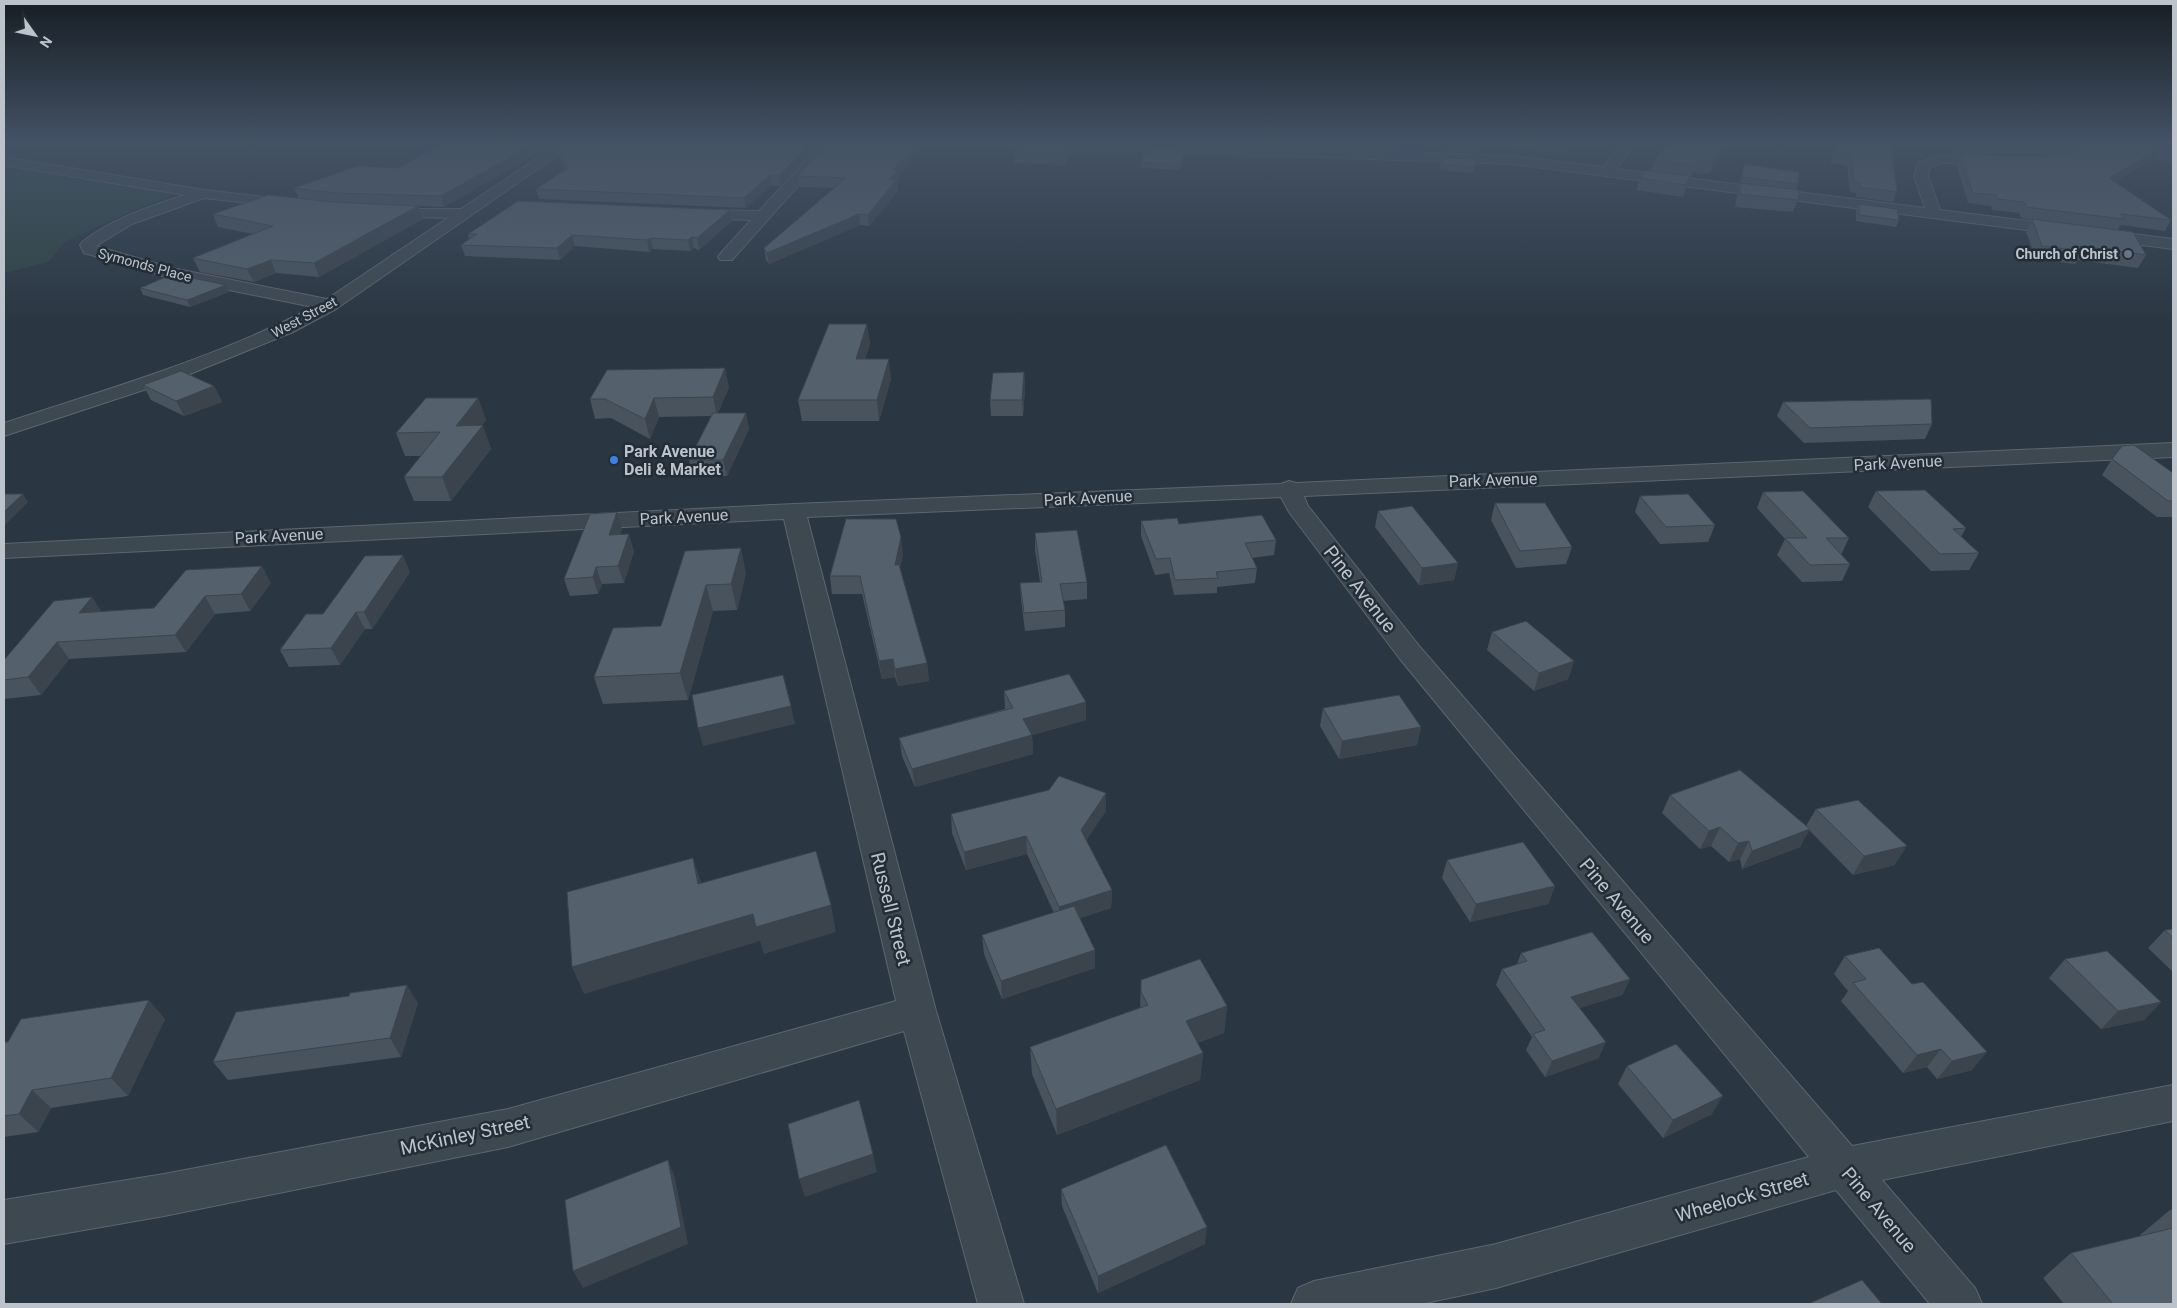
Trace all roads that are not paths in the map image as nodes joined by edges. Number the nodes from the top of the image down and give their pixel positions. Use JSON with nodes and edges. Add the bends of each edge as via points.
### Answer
{"nodes":[{"id":1,"x":182,"y":202,"type":"edge"},
{"id":2,"x":275,"y":202,"type":"edge"},
{"id":3,"x":776,"y":202,"type":"edge"},
{"id":4,"x":1847,"y":202,"type":"edge"},
{"id":5,"x":1930,"y":202,"type":"edge"},
{"id":6,"x":482,"y":203,"type":"joint"},
{"id":7,"x":502,"y":204,"type":"dead end"},
{"id":8,"x":310,"y":206,"type":"edge"},
{"id":9,"x":366,"y":210,"type":"edge"},
{"id":10,"x":676,"y":212,"type":"edge"},
{"id":11,"x":1934,"y":213,"type":"junction"},
{"id":12,"x":464,"y":214,"type":"junction"},
{"id":13,"x":763,"y":216,"type":"junction"},
{"id":14,"x":2173,"y":244,"type":"edge"},
{"id":15,"x":726,"y":257,"type":"dead end"},
{"id":16,"x":330,"y":305,"type":"junction"},
{"id":17,"x":4,"y":430,"type":"edge"},
{"id":18,"x":2173,"y":450,"type":"edge"},
{"id":19,"x":1289,"y":488,"type":"junction"},
{"id":20,"x":794,"y":511,"type":"junction"},
{"id":21,"x":4,"y":551,"type":"edge"},
{"id":22,"x":917,"y":1011,"type":"junction"},
{"id":23,"x":2173,"y":1103,"type":"edge"},
{"id":24,"x":1843,"y":1168,"type":"junction"},
{"id":25,"x":4,"y":1222,"type":"edge"},
{"id":26,"x":1002,"y":1304,"type":"edge"},
{"id":27,"x":1314,"y":1304,"type":"edge"},
{"id":28,"x":1959,"y":1304,"type":"edge"}],
"edges":[{"from":1,"to":16,"type":"street","name":"Symonds Place","via":[[98,236],[88,245],[90,250],[170,273]]},
{"from":2,"to":8,"type":"street"},
{"from":3,"to":13,"type":"street"},
{"from":4,"to":11,"type":"street"},
{"from":5,"to":11,"type":"street"},
{"from":6,"to":7,"type":"street"},
{"from":6,"to":12,"type":"street","name":"West Street"},
{"from":9,"to":12,"type":"street"},
{"from":10,"to":13,"type":"street"},
{"from":11,"to":14,"type":"street"},
{"from":12,"to":16,"type":"street","name":"West Street"},
{"from":13,"to":15,"type":"street"},
{"from":16,"to":17,"type":"street","name":"West Street","via":[[236,350]]},
{"from":18,"to":19,"type":"street","name":"Park Avenue"},
{"from":19,"to":20,"type":"street","name":"Park Avenue"},
{"from":19,"to":24,"type":"street","name":"Pine Avenue","via":[[1297,507],[1410,654]]},
{"from":20,"to":21,"type":"street","name":"Park Avenue"},
{"from":20,"to":22,"type":"street","name":"Russell Street"},
{"from":22,"to":25,"type":"street","name":"McKinley Street","via":[[508,1128],[164,1195]]},
{"from":22,"to":26,"type":"street","name":"Russell Street"},
{"from":23,"to":24,"type":"street","name":"Wheelock Street"},
{"from":24,"to":27,"type":"street","name":"Wheelock Street","via":[[1496,1266]]},
{"from":24,"to":28,"type":"street","name":"Pine Avenue"}]}
